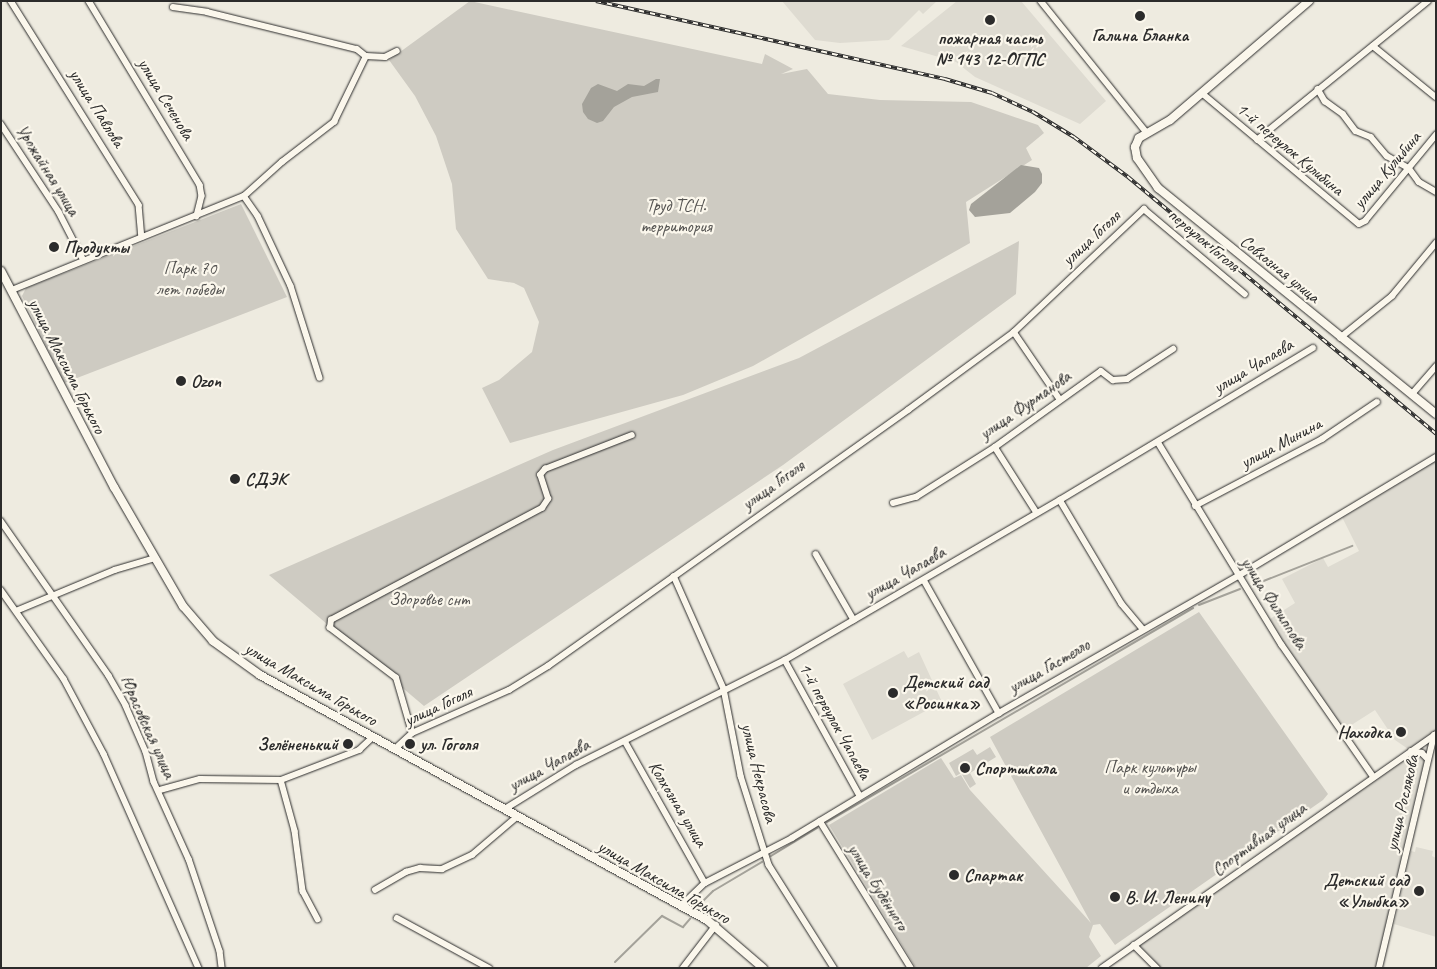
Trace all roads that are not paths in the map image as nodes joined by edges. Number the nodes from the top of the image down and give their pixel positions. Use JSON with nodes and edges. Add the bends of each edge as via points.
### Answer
{"nodes":[{"id":1,"x":11,"y":1,"type":"edge"},
{"id":2,"x":89,"y":1,"type":"edge"},
{"id":3,"x":1041,"y":1,"type":"edge"},
{"id":4,"x":1309,"y":1,"type":"edge"},
{"id":5,"x":1428,"y":1,"type":"edge"},
{"id":6,"x":173,"y":7,"type":"dead end"},
{"id":7,"x":1373,"y":46,"type":"junction"},
{"id":8,"x":397,"y":51,"type":"dead end"},
{"id":9,"x":366,"y":56,"type":"junction"},
{"id":10,"x":1318,"y":89,"type":"junction"},
{"id":11,"x":1202,"y":93,"type":"junction"},
{"id":12,"x":1436,"y":97,"type":"edge"},
{"id":13,"x":1,"y":124,"type":"edge"},
{"id":14,"x":1147,"y":133,"type":"junction"},
{"id":15,"x":1436,"y":135,"type":"edge"},
{"id":16,"x":1257,"y":140,"type":"junction"},
{"id":17,"x":1409,"y":168,"type":"junction"},
{"id":18,"x":1436,"y":192,"type":"edge"},
{"id":19,"x":244,"y":196,"type":"junction"},
{"id":20,"x":1144,"y":209,"type":"joint"},
{"id":21,"x":196,"y":216,"type":"junction"},
{"id":22,"x":1361,"y":224,"type":"joint"},
{"id":23,"x":142,"y":236,"type":"junction"},
{"id":24,"x":1436,"y":244,"type":"edge"},
{"id":25,"x":83,"y":259,"type":"junction"},
{"id":26,"x":1,"y":271,"type":"edge"},
{"id":27,"x":12,"y":290,"type":"junction"},
{"id":28,"x":1245,"y":294,"type":"dead end"},
{"id":29,"x":1014,"y":332,"type":"junction"},
{"id":30,"x":1340,"y":338,"type":"junction"},
{"id":31,"x":1313,"y":348,"type":"dead end"},
{"id":32,"x":1173,"y":349,"type":"dead end"},
{"id":33,"x":1436,"y":366,"type":"edge"},
{"id":34,"x":320,"y":378,"type":"dead end"},
{"id":35,"x":1412,"y":394,"type":"junction"},
{"id":36,"x":1059,"y":398,"type":"junction"},
{"id":37,"x":1377,"y":402,"type":"dead end"},
{"id":38,"x":1436,"y":414,"type":"edge"},
{"id":39,"x":632,"y":435,"type":"dead end"},
{"id":40,"x":1158,"y":442,"type":"junction"},
{"id":41,"x":995,"y":448,"type":"junction"},
{"id":42,"x":1436,"y":457,"type":"edge"},
{"id":43,"x":1060,"y":500,"type":"junction"},
{"id":44,"x":893,"y":503,"type":"dead end"},
{"id":45,"x":1195,"y":506,"type":"junction"},
{"id":46,"x":1037,"y":513,"type":"junction"},
{"id":47,"x":1,"y":521,"type":"edge"},
{"id":48,"x":816,"y":554,"type":"dead end"},
{"id":49,"x":155,"y":558,"type":"junction"},
{"id":50,"x":674,"y":576,"type":"junction"},
{"id":51,"x":1238,"y":576,"type":"junction"},
{"id":52,"x":924,"y":580,"type":"junction"},
{"id":53,"x":1,"y":590,"type":"edge"},
{"id":54,"x":52,"y":597,"type":"junction"},
{"id":55,"x":16,"y":611,"type":"junction"},
{"id":56,"x":854,"y":620,"type":"junction"},
{"id":57,"x":1143,"y":629,"type":"junction"},
{"id":58,"x":785,"y":660,"type":"junction"},
{"id":59,"x":724,"y":690,"type":"junction"},
{"id":60,"x":999,"y":713,"type":"junction"},
{"id":61,"x":412,"y":733,"type":"junction"},
{"id":62,"x":1435,"y":735,"type":"edge"},
{"id":63,"x":373,"y":737,"type":"junction"},
{"id":64,"x":625,"y":741,"type":"junction"},
{"id":65,"x":395,"y":749,"type":"junction"},
{"id":66,"x":1411,"y":751,"type":"junction"},
{"id":67,"x":1427,"y":758,"type":"junction"},
{"id":68,"x":1373,"y":776,"type":"junction"},
{"id":69,"x":281,"y":780,"type":"junction"},
{"id":70,"x":160,"y":790,"type":"junction"},
{"id":71,"x":860,"y":796,"type":"junction"},
{"id":72,"x":505,"y":809,"type":"junction"},
{"id":73,"x":518,"y":816,"type":"junction"},
{"id":74,"x":820,"y":821,"type":"junction"},
{"id":75,"x":764,"y":853,"type":"junction"},
{"id":76,"x":705,"y":883,"type":"junction"},
{"id":77,"x":375,"y":890,"type":"dead end"},
{"id":78,"x":682,"y":906,"type":"junction"},
{"id":79,"x":397,"y":918,"type":"dead end"},
{"id":80,"x":318,"y":919,"type":"dead end"},
{"id":81,"x":716,"y":925,"type":"junction"},
{"id":82,"x":1134,"y":946,"type":"junction"},
{"id":83,"x":199,"y":968,"type":"edge"},
{"id":84,"x":222,"y":968,"type":"edge"},
{"id":85,"x":488,"y":968,"type":"edge"},
{"id":86,"x":683,"y":968,"type":"edge"},
{"id":87,"x":763,"y":968,"type":"edge"},
{"id":88,"x":834,"y":968,"type":"edge"},
{"id":89,"x":911,"y":968,"type":"edge"},
{"id":90,"x":1102,"y":968,"type":"edge"},
{"id":91,"x":1157,"y":968,"type":"edge"},
{"id":92,"x":1379,"y":968,"type":"edge"}],
"edges":[{"from":1,"to":23,"type":"street","name":"улица Павлова","via":[[139,205]]},
{"from":2,"to":21,"type":"street","name":"улица Сеченова","via":[[200,185],[202,196]]},
{"from":3,"to":14,"type":"street"},
{"from":4,"to":11,"type":"street"},
{"from":5,"to":7,"type":"street"},
{"from":6,"to":9,"type":"street","via":[[208,12],[352,48]]},
{"from":7,"to":10,"type":"street"},
{"from":7,"to":12,"type":"street"},
{"from":8,"to":9,"type":"street","via":[[385,57]]},
{"from":9,"to":19,"type":"street","via":[[334,122]]},
{"from":10,"to":16,"type":"street"},
{"from":10,"to":17,"type":"street","via":[[1325,101],[1343,114],[1356,131],[1371,137],[1387,156]]},
{"from":11,"to":14,"type":"street","via":[[1166,123]]},
{"from":11,"to":16,"type":"street","name":"1-й переулок Кулибина"},
{"from":13,"to":25,"type":"street","name":"Урожайная улица","via":[[59,212]]},
{"from":14,"to":30,"type":"street","name":"Совхозная улица","via":[[1137,142],[1136,152],[1151,182]]},
{"from":15,"to":17,"type":"street","name":"улица Кулибина"},
{"from":16,"to":22,"type":"street","name":"1-й переулок Кулибина","via":[[1352,221]]},
{"from":17,"to":18,"type":"street","via":[[1419,182]]},
{"from":17,"to":22,"type":"street","name":"улица Кулибина"},
{"from":19,"to":21,"type":"street"},
{"from":19,"to":34,"type":"street","via":[[255,210],[291,286]]},
{"from":20,"to":28,"type":"street","name":"переулок Гоголя"},
{"from":20,"to":29,"type":"street","name":"улица Гоголя"},
{"from":21,"to":23,"type":"street"},
{"from":23,"to":25,"type":"street"},
{"from":24,"to":30,"type":"street","via":[[1392,296]]},
{"from":25,"to":27,"type":"street"},
{"from":26,"to":27,"type":"street","name":"улица Максима Горького"},
{"from":27,"to":49,"type":"street","name":"улица Максима Горького","via":[[86,439]]},
{"from":29,"to":36,"type":"street"},
{"from":29,"to":50,"type":"street","name":"улица Гоголя"},
{"from":30,"to":35,"type":"street","name":"Совхозная улица"},
{"from":31,"to":40,"type":"street","name":"улица Чапаева"},
{"from":32,"to":36,"type":"street","name":"улица Фурманова","via":[[1136,375],[1113,380],[1101,371]]},
{"from":33,"to":35,"type":"street"},
{"from":35,"to":38,"type":"street","name":"Совхозная улица"},
{"from":36,"to":41,"type":"street","name":"улица Фурманова"},
{"from":37,"to":45,"type":"street","name":"улица Минина","via":[[1322,439]]},
{"from":39,"to":61,"type":"street","via":[[546,469],[540,475],[548,499],[542,508],[331,620],[330,628],[396,678]]},
{"from":40,"to":43,"type":"street","name":"улица Чапаева"},
{"from":40,"to":45,"type":"street","name":"улица Филиппова"},
{"from":41,"to":44,"type":"street","name":"улица Фурманова","via":[[916,497]]},
{"from":41,"to":46,"type":"street"},
{"from":42,"to":51,"type":"street","name":"улица Гастелло"},
{"from":43,"to":46,"type":"street","name":"улица Чапаева"},
{"from":43,"to":57,"type":"street","via":[[1122,604]]},
{"from":45,"to":51,"type":"street","name":"улица Филиппова"},
{"from":46,"to":52,"type":"street","name":"улица Чапаева"},
{"from":47,"to":54,"type":"street","name":"Юрасовская улица"},
{"from":48,"to":56,"type":"street"},
{"from":49,"to":54,"type":"street","via":[[115,570]]},
{"from":49,"to":63,"type":"street","name":"улица Максима Горького","via":[[191,617],[227,653],[260,675]]},
{"from":50,"to":59,"type":"street","name":"улица Некрасова"},
{"from":50,"to":61,"type":"street","name":"улица Гоголя","via":[[520,684]]},
{"from":51,"to":57,"type":"street","name":"улица Гастелло"},
{"from":51,"to":68,"type":"street","name":"улица Филиппова"},
{"from":52,"to":56,"type":"street","name":"улица Чапаева"},
{"from":52,"to":60,"type":"street"},
{"from":53,"to":55,"type":"street"},
{"from":54,"to":55,"type":"street"},
{"from":54,"to":70,"type":"street","name":"Юрасовская улица","via":[[109,676],[126,706]]},
{"from":55,"to":83,"type":"street","via":[[64,679],[104,754]]},
{"from":56,"to":58,"type":"street","name":"улица Чапаева"},
{"from":57,"to":60,"type":"street","name":"улица Гастелло"},
{"from":58,"to":59,"type":"street","name":"улица Чапаева"},
{"from":58,"to":71,"type":"street","name":"1-й переулок Чапаева"},
{"from":59,"to":64,"type":"street","name":"улица Чапаева"},
{"from":59,"to":75,"type":"street","name":"улица Некрасова","via":[[735,754]]},
{"from":60,"to":71,"type":"street","name":"улица Гастелло"},
{"from":61,"to":65,"type":"street","name":"улица Гоголя"},
{"from":62,"to":66,"type":"street","name":"Спортивная улица"},
{"from":62,"to":67,"type":"street","name":"улица Рослякова"},
{"from":63,"to":65,"type":"street","name":"улица Максима Горького"},
{"from":63,"to":69,"type":"street","via":[[359,750]]},
{"from":64,"to":72,"type":"street","name":"улица Чапаева","via":[[531,790]]},
{"from":64,"to":76,"type":"street","name":"Колхозная улица"},
{"from":65,"to":72,"type":"street","name":"улица Максима Горького"},
{"from":66,"to":67,"type":"street","via":[[1422,753]]},
{"from":66,"to":68,"type":"street","name":"Спортивная улица"},
{"from":67,"to":92,"type":"street","name":"улица Рослякова"},
{"from":68,"to":82,"type":"street","name":"Спортивная улица"},
{"from":69,"to":70,"type":"street","via":[[200,779]]},
{"from":69,"to":80,"type":"street","via":[[295,831],[303,891]]},
{"from":70,"to":84,"type":"street","name":"Юрасовская улица","via":[[215,934]]},
{"from":71,"to":74,"type":"street","name":"улица Гастелло"},
{"from":72,"to":73,"type":"street","name":"улица Максима Горького"},
{"from":73,"to":77,"type":"street","via":[[472,855],[442,869],[420,868],[406,872]]},
{"from":73,"to":78,"type":"street","name":"улица Максима Горького"},
{"from":74,"to":75,"type":"street","name":"улица Гастелло"},
{"from":74,"to":89,"type":"street","name":"улица Будённого"},
{"from":75,"to":76,"type":"street","name":"улица Гастелло"},
{"from":75,"to":88,"type":"street","name":"улица Некрасова","via":[[776,878]]},
{"from":76,"to":78,"type":"street","name":"улица Гастелло"},
{"from":78,"to":81,"type":"street","name":"улица Максима Горького"},
{"from":79,"to":85,"type":"street"},
{"from":81,"to":86,"type":"street"},
{"from":81,"to":87,"type":"street","name":"улица Максима Горького"},
{"from":82,"to":90,"type":"street","name":"Спортивная улица"},
{"from":82,"to":91,"type":"street"}]}
